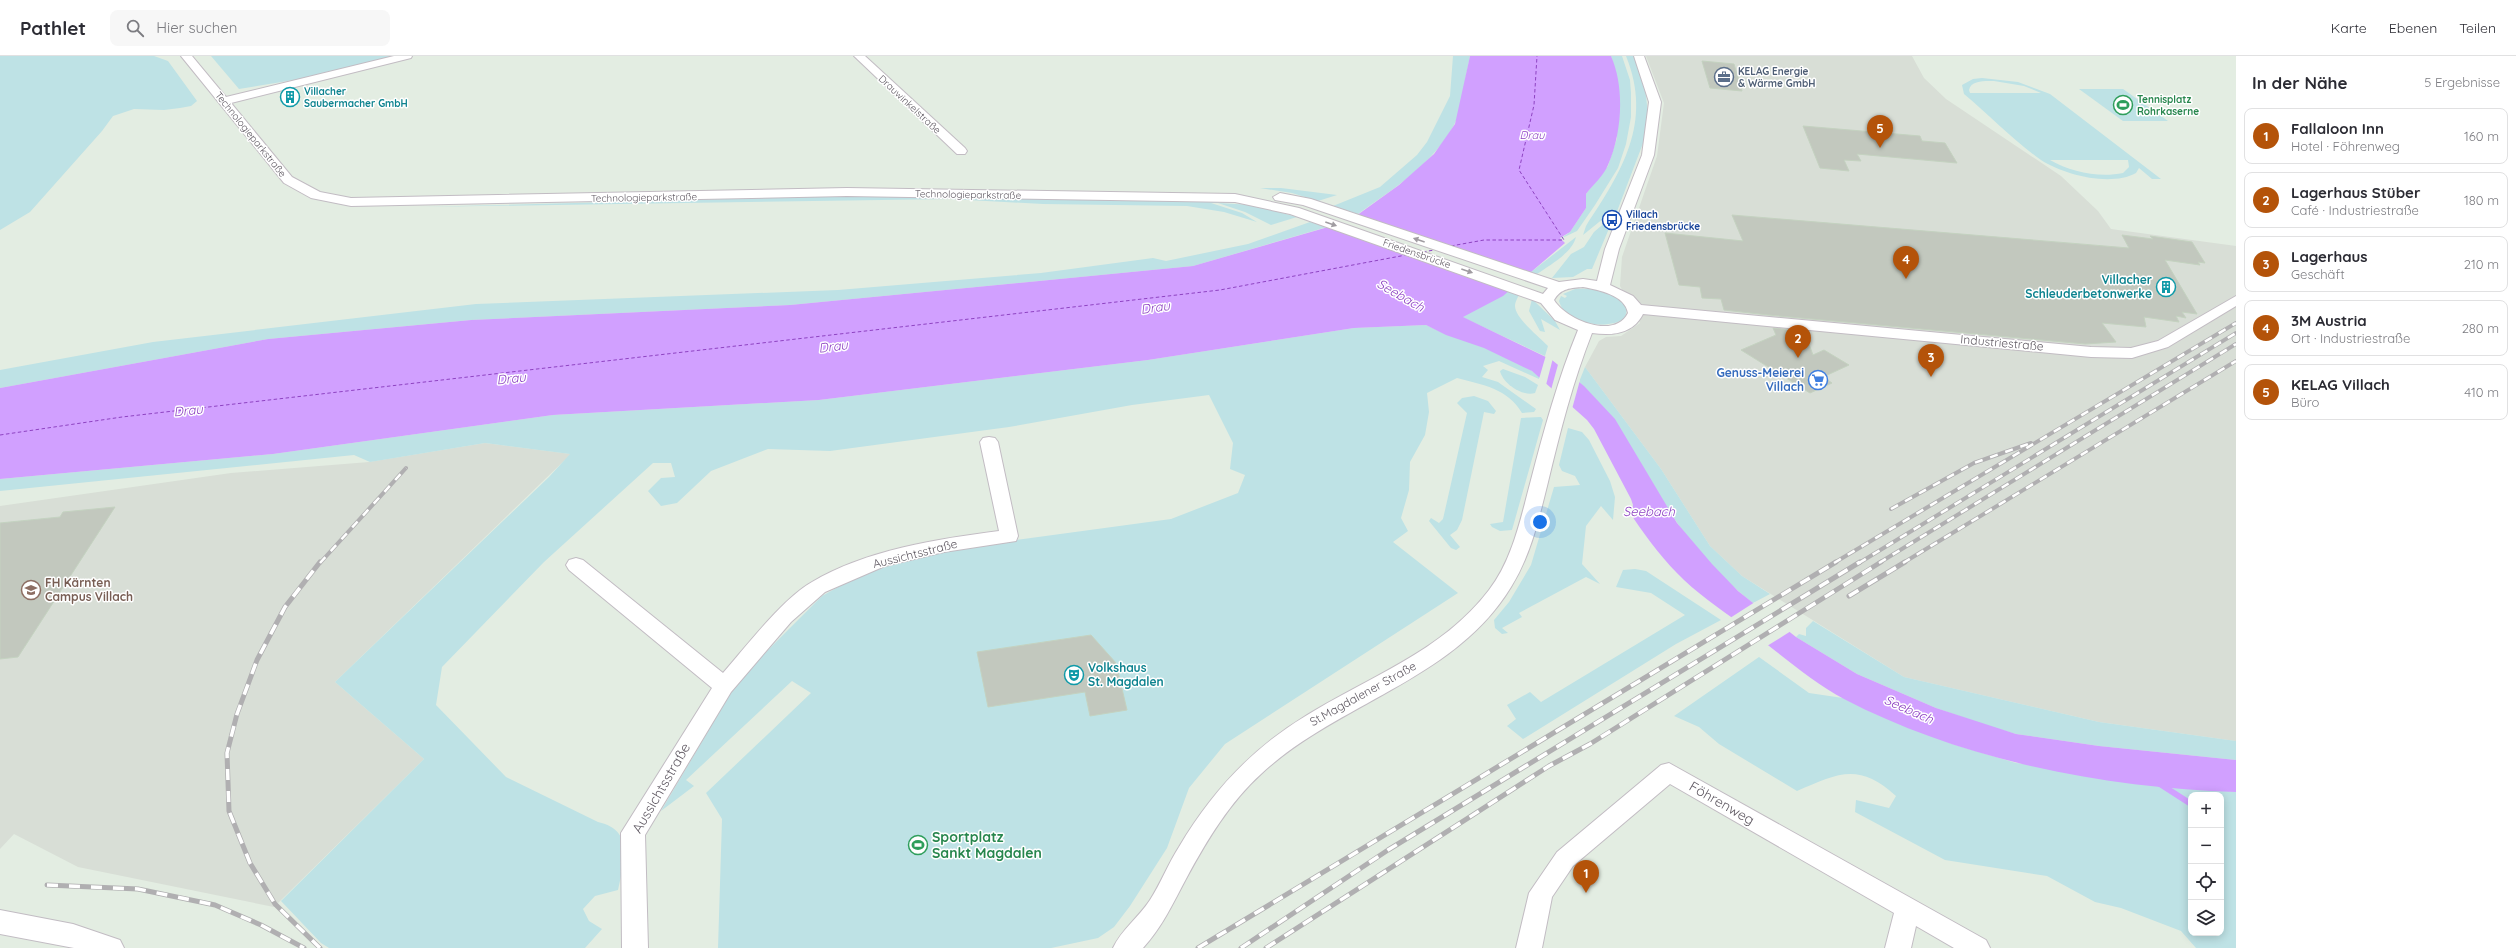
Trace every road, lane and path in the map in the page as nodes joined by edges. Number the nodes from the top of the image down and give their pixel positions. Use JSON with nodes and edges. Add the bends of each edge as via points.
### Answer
{"nodes":[{"id":1,"x":186,"y":56,"type":"edge"},
{"id":2,"x":407,"y":56,"type":"edge"},
{"id":3,"x":859,"y":56,"type":"edge"},
{"id":4,"x":1639,"y":56,"type":"edge"},
{"id":5,"x":224,"y":102,"type":"junction"},
{"id":6,"x":961,"y":151,"type":"dead end"},
{"id":7,"x":1166,"y":196,"type":"junction"},
{"id":8,"x":1306,"y":202,"type":"joint"},
{"id":9,"x":1294,"y":211,"type":"joint"},
{"id":10,"x":1553,"y":285,"type":"junction"},
{"id":11,"x":1604,"y":286,"type":"junction"},
{"id":12,"x":1543,"y":297,"type":"junction"},
{"id":13,"x":2236,"y":300,"type":"edge"},
{"id":14,"x":1635,"y":309,"type":"junction"},
{"id":15,"x":1586,"y":328,"type":"junction"},
{"id":16,"x":990,"y":442,"type":"dead end"},
{"id":17,"x":576,"y":565,"type":"dead end"},
{"id":18,"x":724,"y":686,"type":"junction"},
{"id":19,"x":1907,"y":910,"type":"junction"},
{"id":20,"x":0,"y":922,"type":"edge"},
{"id":21,"x":107,"y":948,"type":"edge"},
{"id":22,"x":635,"y":948,"type":"edge"},
{"id":23,"x":1126,"y":948,"type":"edge"},
{"id":24,"x":1529,"y":948,"type":"edge"},
{"id":25,"x":1898,"y":948,"type":"edge"},
{"id":26,"x":1977,"y":948,"type":"edge"}],
"edges":[{"from":1,"to":5,"type":"street","name":"Technologieparkstraße"},
{"from":2,"to":5,"type":"street"},
{"from":3,"to":6,"type":"street","name":"Drauwinkelstraße"},
{"from":4,"to":11,"type":"street","via":[[1655,102],[1648,155],[1612,249]]},
{"from":5,"to":7,"type":"street","name":"Technologieparkstraße","via":[[288,180],[316,195],[351,202],[848,192]]},
{"from":7,"to":8,"type":"street","name":"Technologieparkstraße","via":[[1250,194]]},
{"from":7,"to":9,"type":"street","name":"Technologieparkstraße","via":[[1239,198]]},
{"from":10,"to":8,"type":"street","name":"Friedensbrücke","one_way":true},
{"from":9,"to":12,"type":"street","name":"Friedensbrücke","one_way":true},
{"from":10,"to":11,"type":"street","via":[[1583,283]]},
{"from":10,"to":12,"type":"street","via":[[1551,291]]},
{"from":11,"to":14,"type":"street","via":[[1620,293]]},
{"from":12,"to":15,"type":"street","via":[[1560,318]]},
{"from":13,"to":14,"type":"street","name":"Industriestraße","via":[[2163,344],[2132,353],[2083,351]]},
{"from":14,"to":15,"type":"street","via":[[1631,322],[1617,328]]},
{"from":15,"to":23,"type":"street","name":"St.Magdalener Straße","via":[[1575,354],[1555,419],[1524,536],[1516,559],[1496,595],[1449,642],[1396,677],[1308,725],[1254,766],[1232,789],[1207,824],[1179,868],[1158,911]]},
{"from":16,"to":18,"type":"street","name":"Aussichtsstraße","via":[[1009,536],[944,545],[880,560],[818,586],[784,618]]},
{"from":17,"to":18,"type":"street"},
{"from":18,"to":22,"type":"street","name":"Aussichtsstraße","via":[[633,833]]},
{"from":19,"to":24,"type":"street","name":"Föhrenweg","via":[[1669,772],[1566,859],[1541,893]]},
{"from":19,"to":25,"type":"street"},
{"from":19,"to":26,"type":"street","name":"Föhrenweg"},
{"from":20,"to":21,"type":"street","via":[[73,936]]}]}
